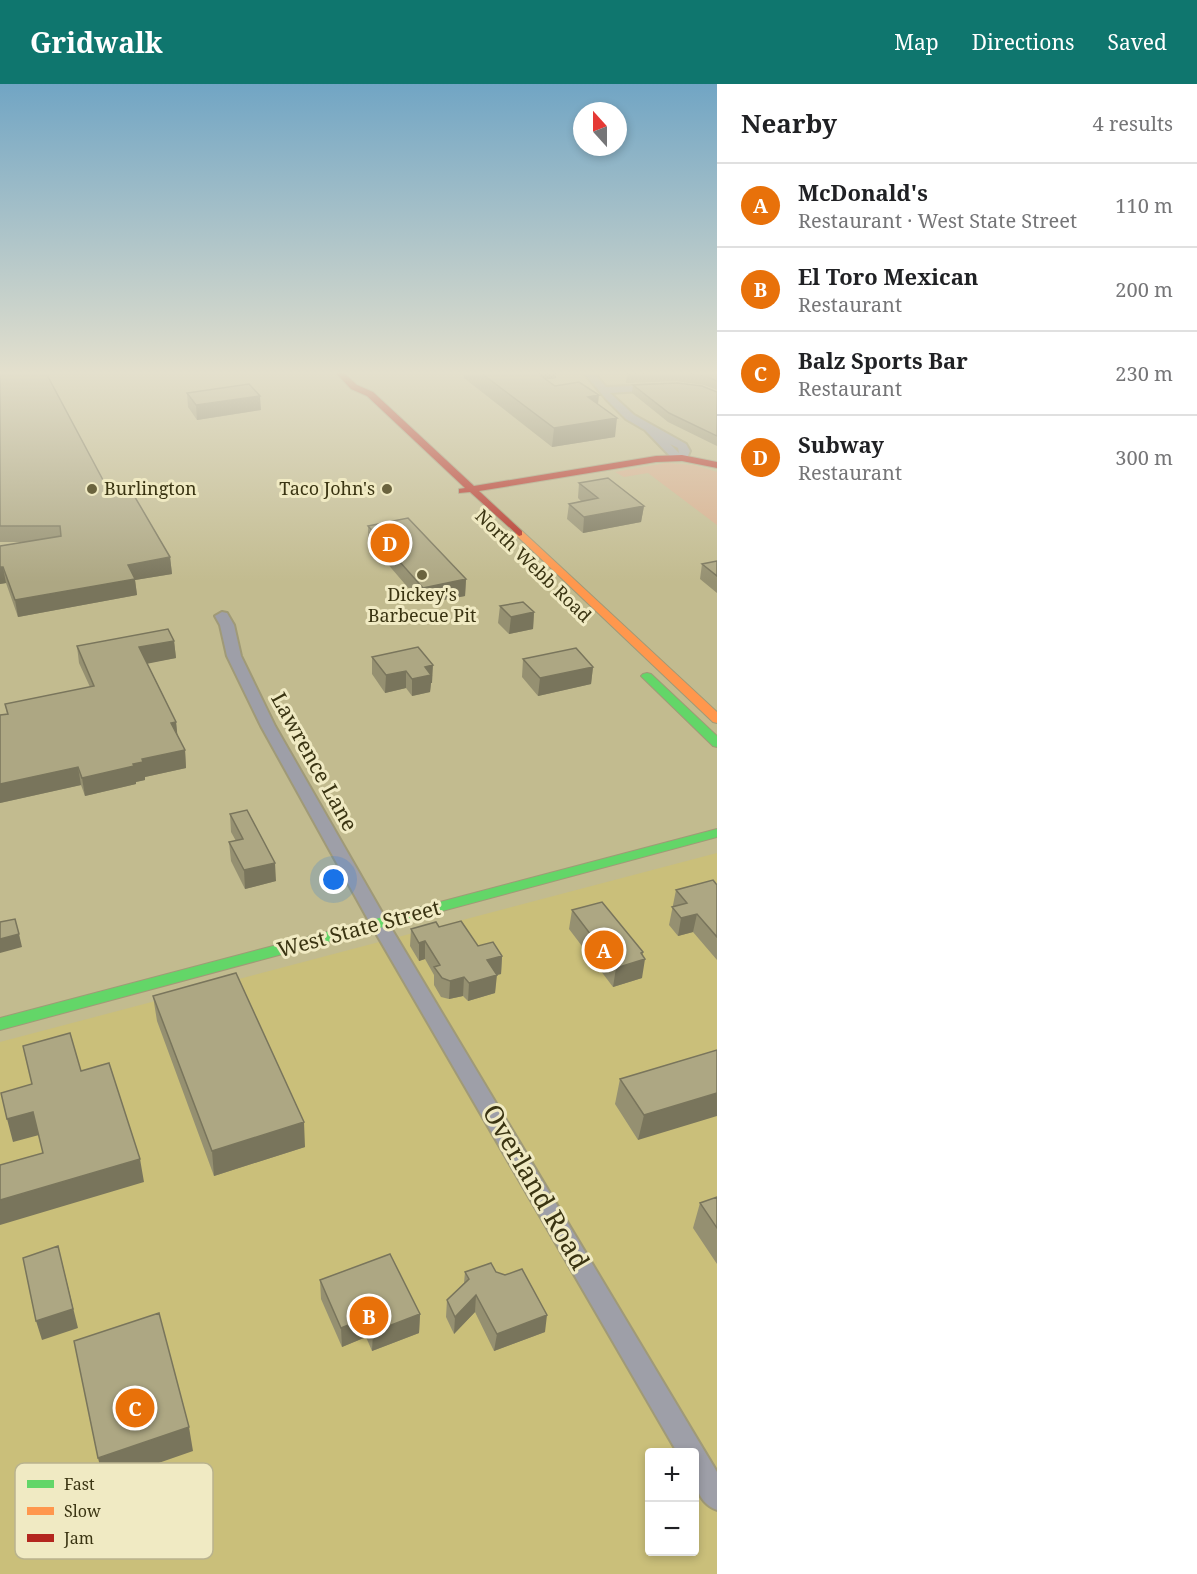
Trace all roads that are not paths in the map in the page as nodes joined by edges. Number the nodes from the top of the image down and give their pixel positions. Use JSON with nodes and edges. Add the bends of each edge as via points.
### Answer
{"nodes":[{"id":1,"x":404,"y":443,"type":"edge"},
{"id":2,"x":421,"y":443,"type":"edge"},
{"id":3,"x":661,"y":443,"type":"edge"},
{"id":4,"x":663,"y":443,"type":"edge"},
{"id":5,"x":679,"y":443,"type":"joint"},
{"id":6,"x":682,"y":458,"type":"junction"},
{"id":7,"x":641,"y":461,"type":"junction"},
{"id":8,"x":717,"y":464,"type":"edge"},
{"id":9,"x":472,"y":490,"type":"junction"},
{"id":10,"x":456,"y":492,"type":"junction"},
{"id":11,"x":523,"y":556,"type":"dead end"},
{"id":12,"x":222,"y":616,"type":"dead end"},
{"id":13,"x":640,"y":669,"type":"dead end"},
{"id":14,"x":717,"y":718,"type":"edge"},
{"id":15,"x":717,"y":743,"type":"edge"},
{"id":16,"x":717,"y":833,"type":"edge"},
{"id":17,"x":379,"y":923,"type":"junction"},
{"id":18,"x":0,"y":1024,"type":"edge"},
{"id":19,"x":689,"y":1448,"type":"edge"},
{"id":20,"x":699,"y":1466,"type":"edge"},
{"id":21,"x":717,"y":1497,"type":"edge"}],
"edges":[{"from":1,"to":10,"type":"main road","name":"North Webb Road"},
{"from":2,"to":9,"type":"main road","name":"North Webb Road"},
{"from":3,"to":7,"type":"main road","via":[[655,453]]},
{"from":4,"to":6,"type":"street"},
{"from":5,"to":6,"type":"street","via":[[686,451]]},
{"from":5,"to":8,"type":"main road"},
{"from":6,"to":7,"type":"main road"},
{"from":6,"to":8,"type":"main road"},
{"from":7,"to":9,"type":"main road"},
{"from":9,"to":10,"type":"main road"},
{"from":9,"to":14,"type":"main road","name":"North Webb Road"},
{"from":10,"to":11,"type":"main road","name":"North Webb Road"},
{"from":12,"to":17,"type":"street","name":"Lawrence Lane","via":[[234,656],[268,726]]},
{"from":13,"to":15,"type":"main road"},
{"from":16,"to":17,"type":"main road","name":"West State Street"},
{"from":17,"to":18,"type":"main road","name":"West State Street"},
{"from":17,"to":19,"type":"street","name":"Overland Road"},
{"from":20,"to":21,"type":"street"}]}
